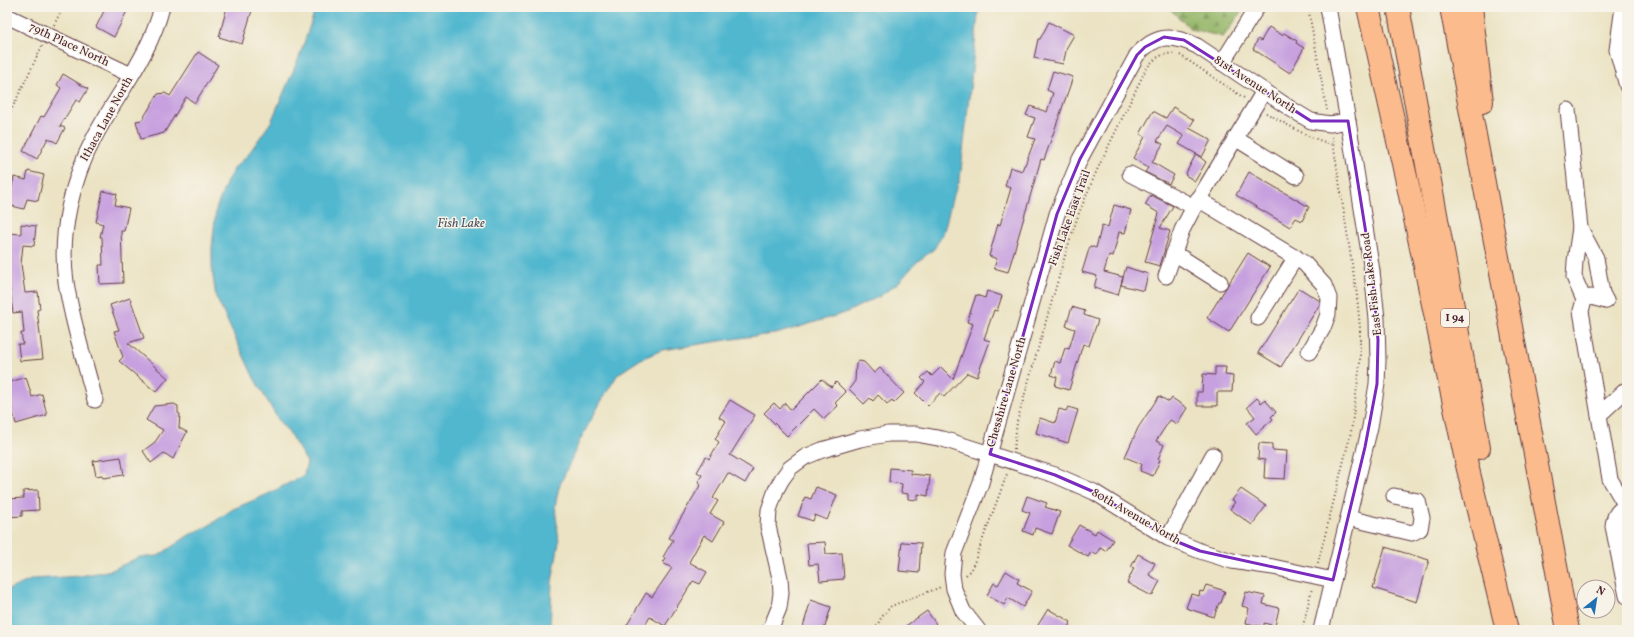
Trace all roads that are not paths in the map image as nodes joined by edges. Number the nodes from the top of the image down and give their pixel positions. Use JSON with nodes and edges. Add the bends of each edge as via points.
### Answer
{"nodes":[{"id":1,"x":162,"y":7,"type":"edge"},
{"id":2,"x":1257,"y":7,"type":"edge"},
{"id":3,"x":1328,"y":7,"type":"edge"},
{"id":4,"x":1368,"y":7,"type":"edge"},
{"id":5,"x":1378,"y":7,"type":"edge"},
{"id":6,"x":1398,"y":7,"type":"edge"},
{"id":7,"x":1451,"y":7,"type":"edge"},
{"id":8,"x":1472,"y":7,"type":"edge"},
{"id":9,"x":1623,"y":7,"type":"edge"},
{"id":10,"x":7,"y":16,"type":"edge"},
{"id":11,"x":1164,"y":38,"type":"joint"},
{"id":12,"x":1222,"y":63,"type":"junction"},
{"id":13,"x":1625,"y":63,"type":"edge"},
{"id":14,"x":131,"y":75,"type":"junction"},
{"id":15,"x":1385,"y":84,"type":"junction"},
{"id":16,"x":1627,"y":86,"type":"edge"},
{"id":17,"x":1264,"y":91,"type":"junction"},
{"id":18,"x":1568,"y":110,"type":"dead end"},
{"id":19,"x":1348,"y":122,"type":"junction"},
{"id":20,"x":1235,"y":138,"type":"junction"},
{"id":21,"x":1130,"y":174,"type":"dead end"},
{"id":22,"x":1296,"y":176,"type":"dead end"},
{"id":23,"x":1196,"y":203,"type":"junction"},
{"id":24,"x":1580,"y":228,"type":"junction"},
{"id":25,"x":1498,"y":253,"type":"junction"},
{"id":26,"x":1173,"y":255,"type":"junction"},
{"id":27,"x":1296,"y":257,"type":"junction"},
{"id":28,"x":1166,"y":276,"type":"dead end"},
{"id":29,"x":1220,"y":282,"type":"dead end"},
{"id":30,"x":1584,"y":300,"type":"junction"},
{"id":31,"x":1258,"y":318,"type":"dead end"},
{"id":32,"x":1309,"y":352,"type":"dead end"},
{"id":33,"x":1624,"y":388,"type":"edge"},
{"id":34,"x":95,"y":400,"type":"dead end"},
{"id":35,"x":1599,"y":415,"type":"junction"},
{"id":36,"x":990,"y":454,"type":"junction"},
{"id":37,"x":1213,"y":455,"type":"dead end"},
{"id":38,"x":1394,"y":496,"type":"dead end"},
{"id":39,"x":1627,"y":506,"type":"edge"},
{"id":40,"x":1348,"y":518,"type":"junction"},
{"id":41,"x":1626,"y":531,"type":"dead end"},
{"id":42,"x":1168,"y":538,"type":"junction"},
{"id":43,"x":1333,"y":580,"type":"junction"},
{"id":44,"x":1627,"y":596,"type":"edge"},
{"id":45,"x":770,"y":630,"type":"edge"},
{"id":46,"x":978,"y":630,"type":"edge"},
{"id":47,"x":1321,"y":630,"type":"edge"},
{"id":48,"x":1507,"y":630,"type":"edge"},
{"id":49,"x":1512,"y":630,"type":"edge"},
{"id":50,"x":1568,"y":630,"type":"edge"}],
"edges":[{"from":1,"to":14,"type":"street","name":"Ithaca Lane North","via":[[150,43]]},
{"from":2,"to":12,"type":"street"},
{"from":3,"to":19,"type":"street","name":"East Fish Lake Road"},
{"from":4,"to":15,"type":"highway"},
{"from":5,"to":15,"type":"highway","via":[[1385,47]]},
{"from":6,"to":49,"type":"highway","number":"I 94"},
{"from":7,"to":25,"type":"highway"},
{"from":8,"to":25,"type":"highway"},
{"from":9,"to":13,"type":"street","via":[[1617,50]]},
{"from":10,"to":14,"type":"street","name":"79th Place North"},
{"from":11,"to":12,"type":"street","name":"81st Avenue North","via":[[1184,40]]},
{"from":11,"to":36,"type":"street","name":"Chesshire Lane North","via":[[1154,41],[1137,55],[1069,183],[1055,221]]},
{"from":12,"to":17,"type":"street","name":"81st Avenue North"},
{"from":13,"to":16,"type":"street"},
{"from":14,"to":34,"type":"street","name":"Ithaca Lane North","via":[[80,167],[66,222],[66,282]]},
{"from":15,"to":48,"type":"highway","via":[[1467,465]]},
{"from":17,"to":19,"type":"street","name":"81st Avenue North","via":[[1311,121],[1330,124]]},
{"from":17,"to":20,"type":"street"},
{"from":18,"to":24,"type":"street"},
{"from":19,"to":40,"type":"street","name":"East Fish Lake Road","via":[[1376,299],[1378,361],[1371,420]]},
{"from":20,"to":22,"type":"street"},
{"from":20,"to":23,"type":"street"},
{"from":21,"to":23,"type":"street"},
{"from":23,"to":26,"type":"street"},
{"from":23,"to":27,"type":"street"},
{"from":24,"to":30,"type":"street","via":[[1574,277]]},
{"from":24,"to":30,"type":"street","via":[[1596,258],[1602,293],[1606,301],[1591,297]]},
{"from":25,"to":50,"type":"highway"},
{"from":26,"to":28,"type":"street"},
{"from":26,"to":29,"type":"street"},
{"from":27,"to":31,"type":"street"},
{"from":27,"to":32,"type":"street","via":[[1324,285],[1329,298],[1328,314],[1323,328]]},
{"from":30,"to":35,"type":"street","via":[[1581,311]]},
{"from":33,"to":35,"type":"street"},
{"from":35,"to":39,"type":"street","via":[[1610,479]]},
{"from":36,"to":42,"type":"street","name":"80th Avenue North","via":[[1055,475],[1094,492]]},
{"from":36,"to":45,"type":"street","name":"Chesshire Lane North","via":[[943,439],[916,434],[888,434],[822,450],[805,457],[790,468],[776,490],[769,510],[768,526],[781,593],[779,608]]},
{"from":36,"to":46,"type":"street","via":[[974,506],[958,541],[952,563],[953,582],[958,600]]},
{"from":37,"to":42,"type":"street"},
{"from":38,"to":40,"type":"street","via":[[1418,501],[1422,518],[1420,529],[1412,533]]},
{"from":39,"to":41,"type":"street","via":[[1624,521]]},
{"from":39,"to":44,"type":"street","via":[[1619,510],[1614,517],[1613,526]]},
{"from":40,"to":43,"type":"street","name":"East Fish Lake Road"},
{"from":42,"to":43,"type":"street","name":"80th Avenue North","via":[[1232,560]]},
{"from":43,"to":47,"type":"street","name":"East Fish Lake Road"}]}
